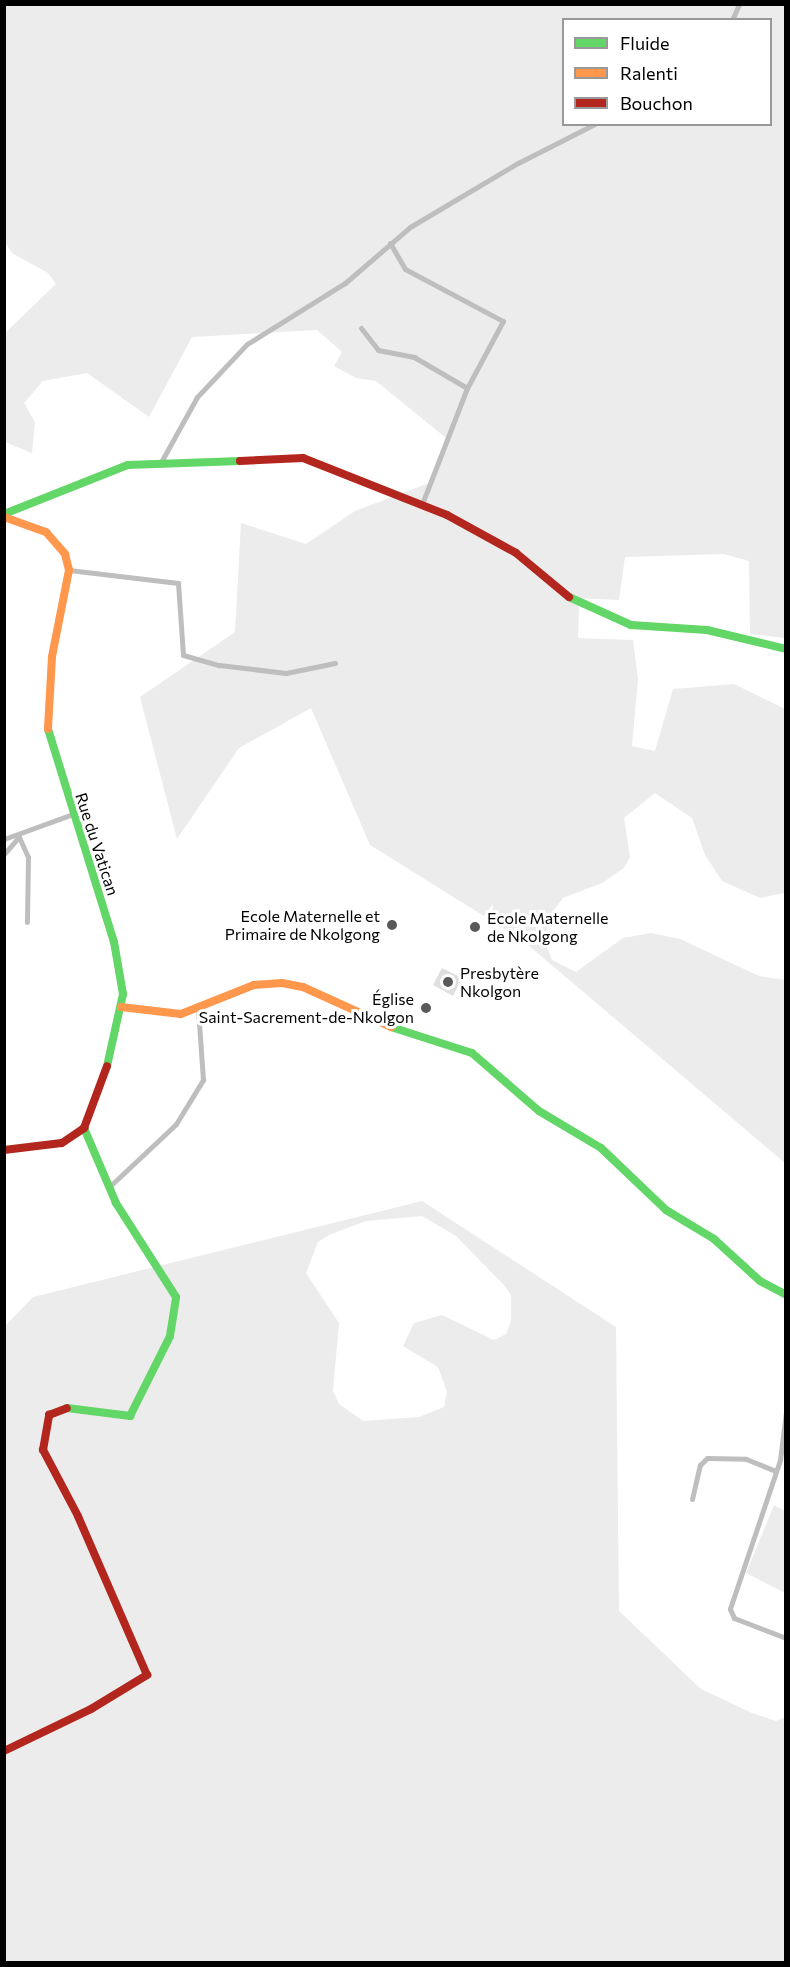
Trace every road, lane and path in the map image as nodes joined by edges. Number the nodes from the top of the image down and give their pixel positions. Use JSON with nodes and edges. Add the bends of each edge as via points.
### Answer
{"nodes":[{"id":1,"x":739,"y":4,"type":"edge"},
{"id":2,"x":733,"y":18,"type":"edge"},
{"id":3,"x":592,"y":126,"type":"edge"},
{"id":4,"x":390,"y":243,"type":"junction"},
{"id":5,"x":361,"y":328,"type":"dead end"},
{"id":6,"x":466,"y":388,"type":"junction"},
{"id":7,"x":161,"y":462,"type":"junction"},
{"id":8,"x":422,"y":504,"type":"junction"},
{"id":9,"x":4,"y":516,"type":"edge"},
{"id":10,"x":69,"y":570,"type":"junction"},
{"id":11,"x":786,"y":648,"type":"edge"},
{"id":12,"x":335,"y":663,"type":"dead end"},
{"id":13,"x":73,"y":814,"type":"junction"},
{"id":14,"x":19,"y":837,"type":"junction"},
{"id":15,"x":4,"y":840,"type":"edge"},
{"id":16,"x":4,"y":854,"type":"edge"},
{"id":17,"x":27,"y":922,"type":"dead end"},
{"id":18,"x":121,"y":1007,"type":"junction"},
{"id":19,"x":198,"y":1009,"type":"junction"},
{"id":20,"x":84,"y":1128,"type":"junction"},
{"id":21,"x":4,"y":1150,"type":"edge"},
{"id":22,"x":109,"y":1187,"type":"junction"},
{"id":23,"x":786,"y":1295,"type":"edge"},
{"id":24,"x":786,"y":1412,"type":"edge"},
{"id":25,"x":775,"y":1471,"type":"junction"},
{"id":26,"x":692,"y":1499,"type":"dead end"},
{"id":27,"x":786,"y":1638,"type":"edge"},
{"id":28,"x":4,"y":1751,"type":"edge"}],
"edges":[{"from":1,"to":2,"type":"street"},
{"from":3,"to":4,"type":"street","via":[[502,172]]},
{"from":4,"to":6,"type":"street","via":[[405,269],[503,321]]},
{"from":4,"to":7,"type":"street","via":[[345,283],[238,351],[197,397]]},
{"from":5,"to":6,"type":"street","via":[[378,350],[414,357]]},
{"from":6,"to":8,"type":"street"},
{"from":7,"to":8,"type":"street","via":[[303,458]]},
{"from":7,"to":9,"type":"street","via":[[116,467]]},
{"from":8,"to":11,"type":"street","via":[[516,553],[570,598],[610,619],[631,625],[707,630]]},
{"from":9,"to":10,"type":"street","via":[[46,532],[65,554]]},
{"from":10,"to":12,"type":"street","via":[[178,583],[183,655],[219,665],[286,673]]},
{"from":10,"to":13,"type":"street","name":"Rue du Vatican","via":[[46,706],[51,746]]},
{"from":13,"to":14,"type":"street"},
{"from":13,"to":18,"type":"street","name":"Rue du Vatican","via":[[121,968]]},
{"from":14,"to":15,"type":"street"},
{"from":14,"to":16,"type":"street"},
{"from":14,"to":17,"type":"street","via":[[28,857]]},
{"from":18,"to":19,"type":"street","via":[[171,1015]]},
{"from":18,"to":20,"type":"street","name":"Rue du Vatican","via":[[105,1074]]},
{"from":19,"to":22,"type":"street","via":[[203,1080],[176,1124]]},
{"from":19,"to":23,"type":"street","via":[[263,982],[292,984],[414,1037],[472,1053],[539,1111],[601,1148],[666,1210],[714,1239],[760,1281]]},
{"from":20,"to":21,"type":"street","via":[[62,1143]]},
{"from":20,"to":22,"type":"street"},
{"from":22,"to":28,"type":"street","via":[[176,1297],[170,1336],[130,1416],[66,1408],[49,1415],[43,1450],[78,1516],[147,1676]]},
{"from":24,"to":25,"type":"street"},
{"from":25,"to":26,"type":"street","via":[[746,1458],[707,1458],[700,1465]]},
{"from":25,"to":27,"type":"street","via":[[730,1609],[734,1618]]}]}
